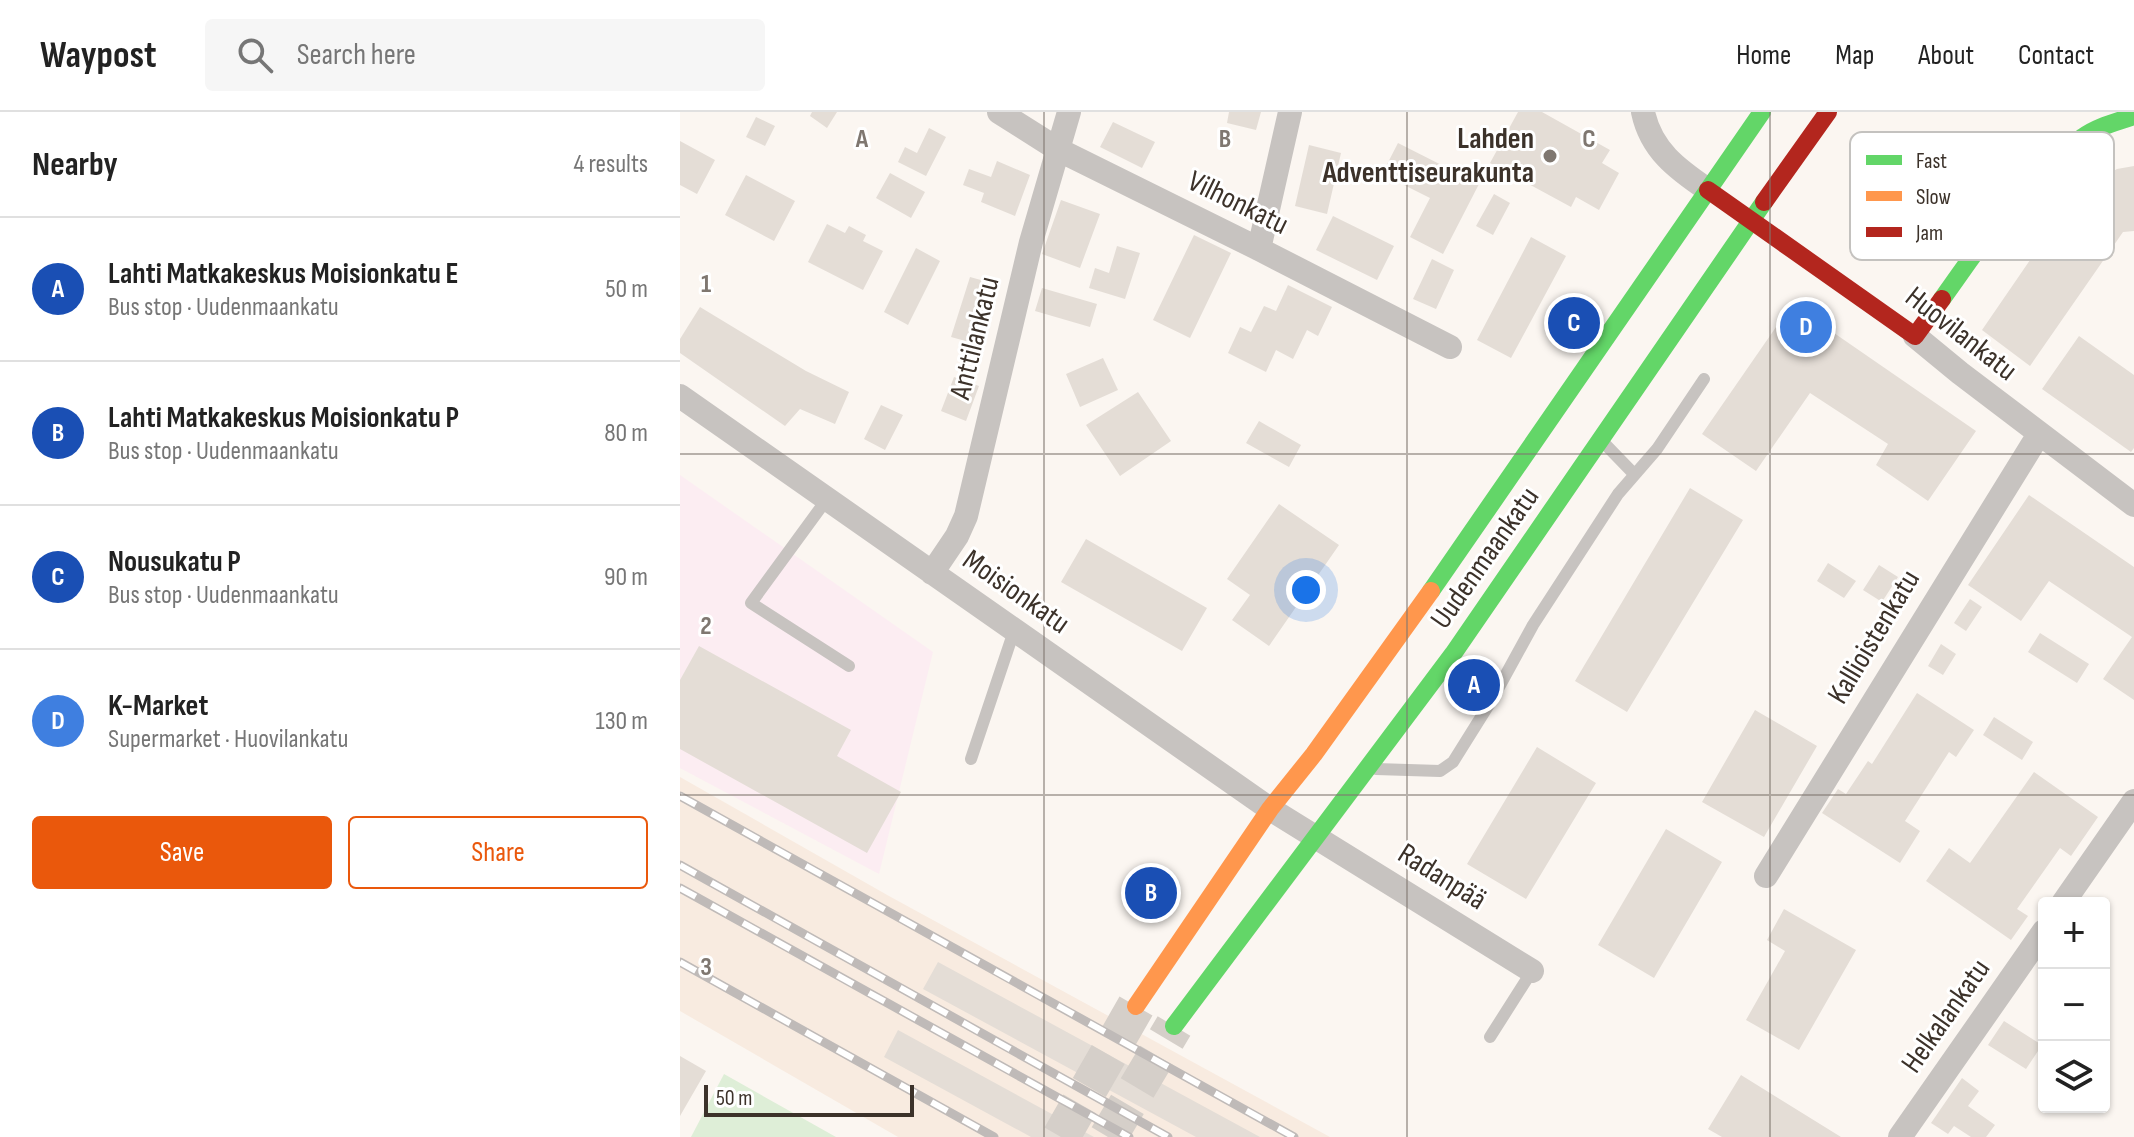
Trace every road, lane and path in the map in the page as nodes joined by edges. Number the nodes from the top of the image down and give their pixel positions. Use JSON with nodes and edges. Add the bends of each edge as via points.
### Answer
{"nodes":[{"id":1,"x":999,"y":112,"type":"edge"},
{"id":2,"x":1069,"y":112,"type":"edge"},
{"id":3,"x":1290,"y":112,"type":"edge"},
{"id":4,"x":1643,"y":112,"type":"edge"},
{"id":5,"x":1762,"y":112,"type":"edge"},
{"id":6,"x":1828,"y":112,"type":"edge"},
{"id":7,"x":2134,"y":116,"type":"edge"},
{"id":8,"x":2093,"y":132,"type":"edge"},
{"id":9,"x":1059,"y":150,"type":"junction"},
{"id":10,"x":1708,"y":190,"type":"junction"},
{"id":11,"x":1751,"y":220,"type":"junction"},
{"id":12,"x":1259,"y":249,"type":"junction"},
{"id":13,"x":1971,"y":260,"type":"edge"},
{"id":14,"x":1915,"y":336,"type":"junction"},
{"id":15,"x":1450,"y":347,"type":"dead end"},
{"id":16,"x":1704,"y":379,"type":"dead end"},
{"id":17,"x":680,"y":396,"type":"edge"},
{"id":18,"x":2039,"y":434,"type":"junction"},
{"id":19,"x":1601,"y":440,"type":"junction"},
{"id":20,"x":1634,"y":474,"type":"junction"},
{"id":21,"x":827,"y":499,"type":"junction"},
{"id":22,"x":2134,"y":505,"type":"edge"},
{"id":23,"x":932,"y":573,"type":"junction"},
{"id":24,"x":1014,"y":631,"type":"junction"},
{"id":25,"x":849,"y":666,"type":"dead end"},
{"id":26,"x":971,"y":759,"type":"dead end"},
{"id":27,"x":1369,"y":769,"type":"junction"},
{"id":28,"x":2134,"y":801,"type":"edge"},
{"id":29,"x":1270,"y":809,"type":"junction"},
{"id":30,"x":1317,"y":838,"type":"junction"},
{"id":31,"x":1766,"y":876,"type":"dead end"},
{"id":32,"x":2067,"y":897,"type":"edge"},
{"id":33,"x":2038,"y":940,"type":"edge"},
{"id":34,"x":1532,"y":971,"type":"joint"},
{"id":35,"x":1136,"y":1006,"type":"tunnel mouth"},
{"id":36,"x":1174,"y":1026,"type":"tunnel mouth"},
{"id":37,"x":1490,"y":1037,"type":"dead end"},
{"id":38,"x":1900,"y":1137,"type":"edge"}],
"edges":[{"from":1,"to":9,"type":"street","name":"Vilhonkatu"},
{"from":2,"to":9,"type":"street","name":"Anttilankatu"},
{"from":3,"to":12,"type":"street"},
{"from":4,"to":10,"type":"street","via":[[1655,146]]},
{"from":5,"to":10,"type":"main road","name":"Uudenmaankatu"},
{"from":6,"to":11,"type":"main road","name":"Uudenmaankatu"},
{"from":7,"to":8,"type":"main road"},
{"from":9,"to":12,"type":"street","name":"Vilhonkatu"},
{"from":9,"to":23,"type":"street","name":"Anttilankatu","via":[[1031,242],[966,516]]},
{"from":10,"to":11,"type":"main road","name":"Huovilankatu"},
{"from":10,"to":29,"type":"main road","name":"Uudenmaankatu","via":[[1470,536]]},
{"from":11,"to":14,"type":"main road","name":"Huovilankatu"},
{"from":11,"to":19,"type":"main road","name":"Uudenmaankatu"},
{"from":12,"to":15,"type":"street","name":"Vilhonkatu"},
{"from":13,"to":14,"type":"main road"},
{"from":14,"to":18,"type":"street","name":"Huovilankatu"},
{"from":16,"to":20,"type":"lane"},
{"from":17,"to":21,"type":"street","name":"Moisionkatu"},
{"from":18,"to":22,"type":"street","name":"Huovilankatu"},
{"from":18,"to":31,"type":"street","name":"Kallioistenkatu"},
{"from":19,"to":20,"type":"lane"},
{"from":19,"to":27,"type":"main road","name":"Uudenmaankatu"},
{"from":20,"to":27,"type":"lane","via":[[1533,625],[1453,762],[1440,771]]},
{"from":21,"to":23,"type":"street","name":"Moisionkatu"},
{"from":21,"to":25,"type":"lane","via":[[751,603]]},
{"from":23,"to":24,"type":"street","name":"Moisionkatu"},
{"from":24,"to":26,"type":"lane"},
{"from":24,"to":29,"type":"street","name":"Moisionkatu"},
{"from":27,"to":30,"type":"main road","name":"Uudenmaankatu"},
{"from":28,"to":32,"type":"street"},
{"from":29,"to":30,"type":"street","name":"Moisionkatu"},
{"from":29,"to":35,"type":"main road","name":"Uudenmaankatu"},
{"from":30,"to":34,"type":"street","name":"Radanpää"},
{"from":30,"to":36,"type":"main road","name":"Uudenmaankatu"},
{"from":33,"to":38,"type":"street","name":"Helkalankatu"},
{"from":34,"to":37,"type":"lane"}]}
